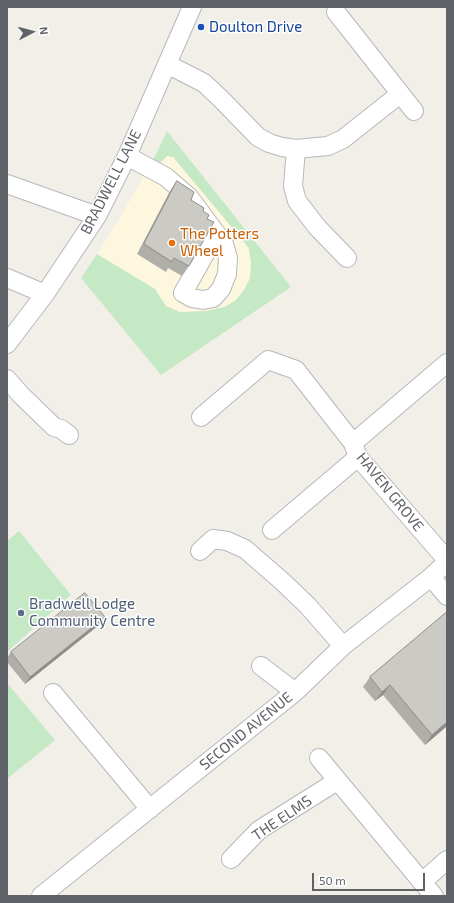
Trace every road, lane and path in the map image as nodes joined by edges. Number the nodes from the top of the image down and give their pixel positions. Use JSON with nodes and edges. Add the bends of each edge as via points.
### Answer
{"nodes":[{"id":1,"x":192,"y":7,"type":"edge"},
{"id":2,"x":336,"y":12,"type":"dead end"},
{"id":3,"x":167,"y":64,"type":"junction"},
{"id":4,"x":400,"y":94,"type":"junction"},
{"id":5,"x":414,"y":111,"type":"dead end"},
{"id":6,"x":296,"y":149,"type":"junction"},
{"id":7,"x":127,"y":156,"type":"junction"},
{"id":8,"x":7,"y":184,"type":"edge"},
{"id":9,"x":97,"y":216,"type":"junction"},
{"id":10,"x":216,"y":234,"type":"dead end"},
{"id":11,"x":347,"y":258,"type":"dead end"},
{"id":12,"x":7,"y":278,"type":"edge"},
{"id":13,"x":45,"y":294,"type":"junction"},
{"id":14,"x":7,"y":344,"type":"edge"},
{"id":15,"x":447,"y":363,"type":"edge"},
{"id":16,"x":7,"y":379,"type":"edge"},
{"id":17,"x":213,"y":414,"type":"dead end"},
{"id":18,"x":69,"y":435,"type":"dead end"},
{"id":19,"x":355,"y":450,"type":"junction"},
{"id":20,"x":272,"y":530,"type":"dead end"},
{"id":21,"x":200,"y":551,"type":"dead end"},
{"id":22,"x":447,"y":561,"type":"edge"},
{"id":23,"x":431,"y":577,"type":"junction"},
{"id":24,"x":447,"y":596,"type":"edge"},
{"id":25,"x":343,"y":646,"type":"junction"},
{"id":26,"x":261,"y":666,"type":"dead end"},
{"id":27,"x":295,"y":692,"type":"junction"},
{"id":28,"x":53,"y":693,"type":"dead end"},
{"id":29,"x":319,"y":758,"type":"dead end"},
{"id":30,"x":337,"y":781,"type":"junction"},
{"id":31,"x":150,"y":809,"type":"junction"},
{"id":32,"x":230,"y":859,"type":"dead end"},
{"id":33,"x":447,"y":860,"type":"edge"},
{"id":34,"x":422,"y":882,"type":"junction"},
{"id":35,"x":41,"y":896,"type":"edge"},
{"id":36,"x":434,"y":896,"type":"edge"}],
"edges":[{"from":1,"to":3,"type":"street","name":"BRADWELL LANE"},
{"from":2,"to":4,"type":"street"},
{"from":3,"to":6,"type":"street","via":[[204,83],[258,137],[269,143]]},
{"from":3,"to":7,"type":"street","name":"BRADWELL LANE"},
{"from":4,"to":5,"type":"street"},
{"from":4,"to":6,"type":"street","via":[[343,140],[328,146]]},
{"from":6,"to":11,"type":"street","via":[[293,186],[297,201],[317,227]]},
{"from":7,"to":9,"type":"street","name":"BRADWELL LANE"},
{"from":7,"to":10,"type":"street","via":[[166,177],[189,197]]},
{"from":8,"to":9,"type":"street"},
{"from":9,"to":13,"type":"street","name":"BRADWELL LANE"},
{"from":12,"to":13,"type":"street"},
{"from":13,"to":14,"type":"street","name":"BRADWELL LANE"},
{"from":15,"to":19,"type":"street","name":"HAVEN GROVE"},
{"from":16,"to":18,"type":"street","via":[[54,427]]},
{"from":17,"to":19,"type":"street","via":[[268,360],[296,370]]},
{"from":19,"to":20,"type":"street"},
{"from":19,"to":22,"type":"street","name":"HAVEN GROVE"},
{"from":21,"to":25,"type":"street","via":[[213,539],[226,540],[245,550],[308,606]]},
{"from":22,"to":23,"type":"street","name":"SECOND AVENUE"},
{"from":23,"to":24,"type":"street"},
{"from":23,"to":25,"type":"street","name":"SECOND AVENUE"},
{"from":25,"to":27,"type":"street","name":"SECOND AVENUE"},
{"from":26,"to":27,"type":"street"},
{"from":27,"to":31,"type":"street","name":"SECOND AVENUE"},
{"from":28,"to":31,"type":"street"},
{"from":29,"to":30,"type":"street"},
{"from":30,"to":32,"type":"street","name":"THE ELMS","via":[[259,830]]},
{"from":30,"to":34,"type":"street"},
{"from":31,"to":35,"type":"street","name":"SECOND AVENUE"},
{"from":33,"to":34,"type":"street"},
{"from":34,"to":36,"type":"street"}]}
